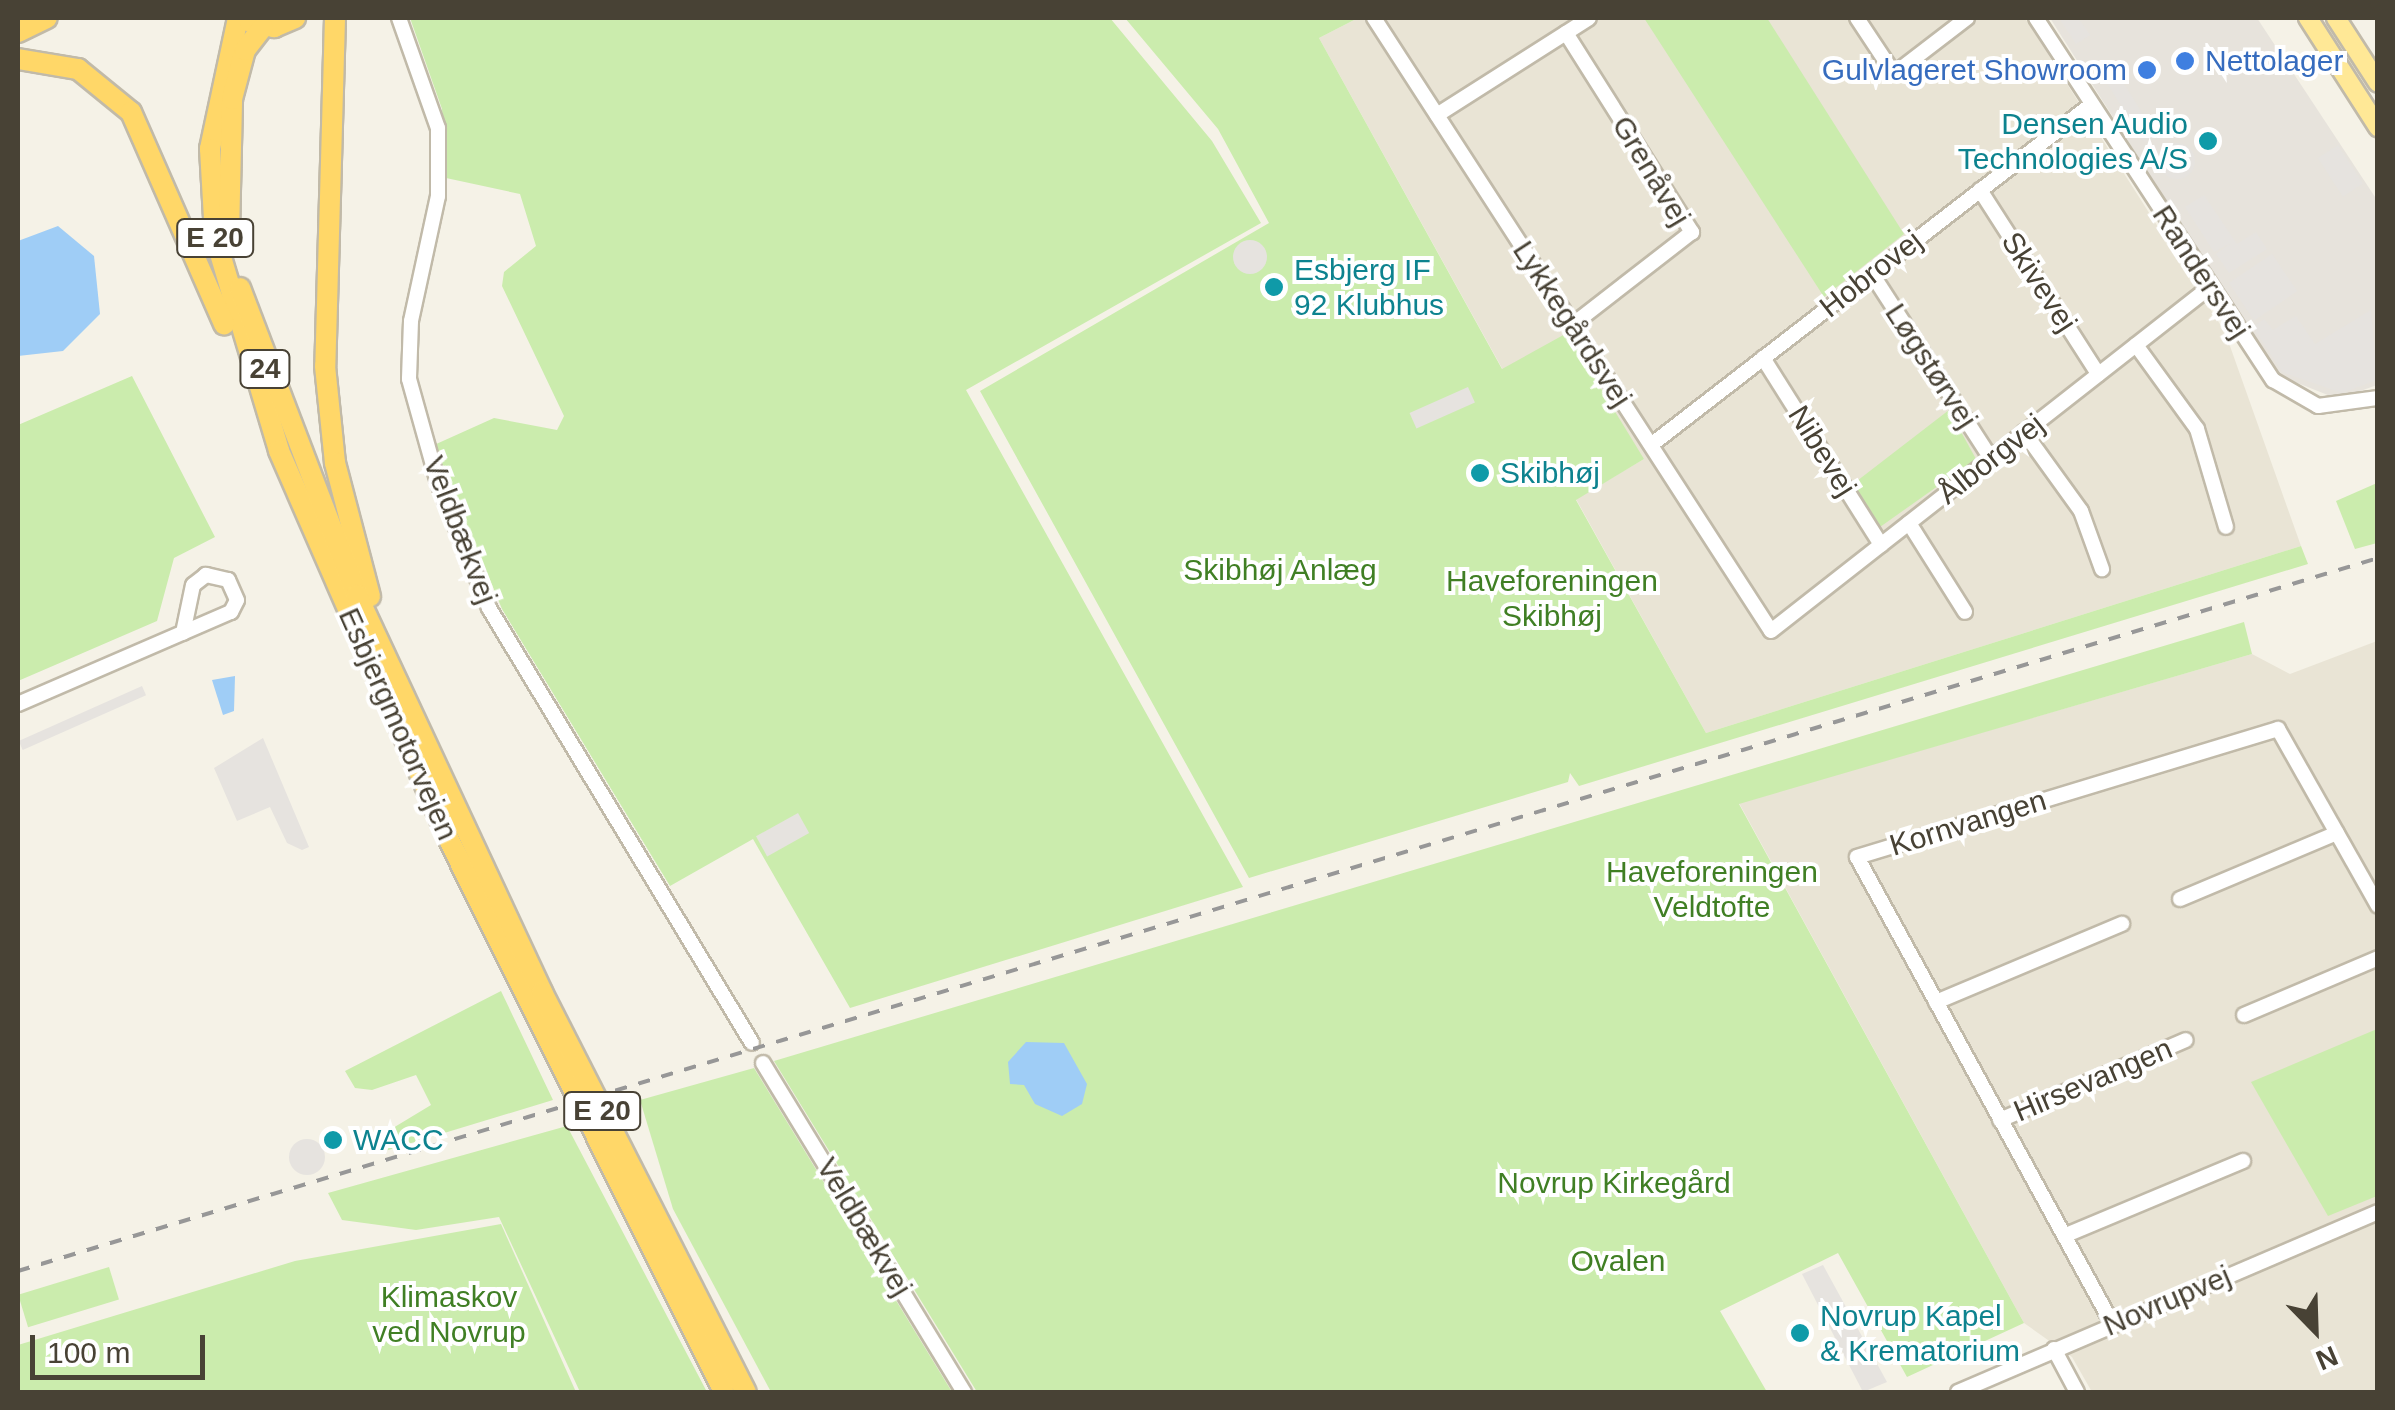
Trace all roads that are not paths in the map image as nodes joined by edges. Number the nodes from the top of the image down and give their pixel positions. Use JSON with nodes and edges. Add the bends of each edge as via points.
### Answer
{"nodes":[{"id":1,"x":47,"y":18,"type":"edge"},
{"id":2,"x":241,"y":18,"type":"edge"},
{"id":3,"x":295,"y":18,"type":"edge"},
{"id":4,"x":336,"y":18,"type":"edge"},
{"id":5,"x":399,"y":18,"type":"edge"},
{"id":6,"x":1374,"y":18,"type":"edge"},
{"id":7,"x":1590,"y":18,"type":"edge"},
{"id":8,"x":1857,"y":18,"type":"edge"},
{"id":9,"x":1967,"y":18,"type":"edge"},
{"id":10,"x":2036,"y":18,"type":"edge"},
{"id":11,"x":2308,"y":18,"type":"edge"},
{"id":12,"x":2336,"y":18,"type":"edge"},
{"id":13,"x":263,"y":27,"type":"junction"},
{"id":14,"x":18,"y":32,"type":"edge"},
{"id":15,"x":1566,"y":32,"type":"junction"},
{"id":16,"x":18,"y":58,"type":"edge"},
{"id":17,"x":2378,"y":83,"type":"edge"},
{"id":18,"x":2092,"y":104,"type":"junction"},
{"id":19,"x":1438,"y":115,"type":"junction"},
{"id":20,"x":2378,"y":127,"type":"edge"},
{"id":21,"x":1980,"y":190,"type":"junction"},
{"id":22,"x":1872,"y":274,"type":"junction"},
{"id":23,"x":2210,"y":287,"type":"junction"},
{"id":24,"x":1572,"y":325,"type":"junction"},
{"id":25,"x":2136,"y":345,"type":"junction"},
{"id":26,"x":1763,"y":358,"type":"junction"},
{"id":27,"x":2098,"y":374,"type":"junction"},
{"id":28,"x":2378,"y":398,"type":"edge"},
{"id":29,"x":2024,"y":432,"type":"junction"},
{"id":30,"x":1650,"y":445,"type":"junction"},
{"id":31,"x":279,"y":451,"type":"junction"},
{"id":32,"x":1991,"y":458,"type":"junction"},
{"id":33,"x":1908,"y":524,"type":"junction"},
{"id":34,"x":2226,"y":527,"type":"dead end"},
{"id":35,"x":1882,"y":545,"type":"junction"},
{"id":36,"x":2102,"y":569,"type":"dead end"},
{"id":37,"x":1965,"y":612,"type":"dead end"},
{"id":38,"x":1771,"y":631,"type":"joint"},
{"id":39,"x":184,"y":632,"type":"junction"},
{"id":40,"x":406,"y":696,"type":"junction"},
{"id":41,"x":18,"y":704,"type":"edge"},
{"id":42,"x":2338,"y":832,"type":"junction"},
{"id":43,"x":2180,"y":899,"type":"dead end"},
{"id":44,"x":2378,"y":906,"type":"edge"},
{"id":45,"x":2122,"y":924,"type":"dead end"},
{"id":46,"x":2378,"y":958,"type":"edge"},
{"id":47,"x":1936,"y":1002,"type":"junction"},
{"id":48,"x":2244,"y":1015,"type":"dead end"},
{"id":49,"x":2186,"y":1040,"type":"dead end"},
{"id":50,"x":752,"y":1043,"type":"dead end"},
{"id":51,"x":763,"y":1063,"type":"dead end"},
{"id":52,"x":2000,"y":1120,"type":"junction"},
{"id":53,"x":2244,"y":1160,"type":"dead end"},
{"id":54,"x":2378,"y":1212,"type":"edge"},
{"id":55,"x":2066,"y":1235,"type":"junction"},
{"id":56,"x":2112,"y":1323,"type":"junction"},
{"id":57,"x":2054,"y":1350,"type":"junction"},
{"id":58,"x":724,"y":1392,"type":"edge"},
{"id":59,"x":746,"y":1392,"type":"edge"},
{"id":60,"x":964,"y":1392,"type":"edge"},
{"id":61,"x":1958,"y":1392,"type":"edge"},
{"id":62,"x":2078,"y":1392,"type":"edge"}],
"edges":[{"from":1,"to":14,"type":"highway"},
{"from":2,"to":13,"type":"highway","number":"E 20"},
{"from":2,"to":31,"type":"highway","name":"Esbjergmotorvejen","number":"E 20","via":[[210,150],[213,218],[234,320]]},
{"from":3,"to":13,"type":"highway"},
{"from":4,"to":40,"type":"highway","number":"E 20","via":[[323,224],[329,419],[350,532]]},
{"from":5,"to":50,"type":"street","name":"Veldbækvej","via":[[438,128],[438,196],[411,322],[410,379],[444,498],[488,608]]},
{"from":6,"to":19,"type":"street","name":"Lykkegårdsvej"},
{"from":7,"to":15,"type":"street"},
{"from":8,"to":9,"type":"street","via":[[1894,74]]},
{"from":10,"to":18,"type":"street","name":"Randersvej"},
{"from":11,"to":20,"type":"main road"},
{"from":12,"to":17,"type":"main road"},
{"from":13,"to":40,"type":"highway","name":"Esbjergmotorvejen","number":"24","via":[[237,75],[224,163],[238,280],[292,442]]},
{"from":15,"to":19,"type":"street"},
{"from":15,"to":24,"type":"street","name":"Grenåvej","via":[[1692,232]]},
{"from":16,"to":31,"type":"highway","via":[[98,79],[140,124]]},
{"from":18,"to":21,"type":"street","name":"Hobrovej"},
{"from":18,"to":23,"type":"street","name":"Randersvej"},
{"from":19,"to":24,"type":"street","name":"Lykkegårdsvej"},
{"from":21,"to":22,"type":"street","name":"Hobrovej"},
{"from":21,"to":27,"type":"street","name":"Skivevej"},
{"from":22,"to":26,"type":"street","name":"Hobrovej"},
{"from":22,"to":32,"type":"street","name":"Løgstørvej"},
{"from":23,"to":25,"type":"street","name":"Ålborgvej"},
{"from":23,"to":28,"type":"street","name":"Randersvej","via":[[2286,391],[2335,408]]},
{"from":24,"to":30,"type":"street","name":"Lykkegårdsvej"},
{"from":25,"to":27,"type":"street","name":"Ålborgvej"},
{"from":25,"to":34,"type":"street","via":[[2197,429]]},
{"from":26,"to":30,"type":"street","name":"Hobrovej"},
{"from":26,"to":35,"type":"street","name":"Nibevej"},
{"from":27,"to":29,"type":"street","name":"Ålborgvej"},
{"from":29,"to":32,"type":"street","name":"Ålborgvej"},
{"from":29,"to":36,"type":"street","via":[[2081,511]]},
{"from":30,"to":38,"type":"street","name":"Lykkegårdsvej"},
{"from":31,"to":58,"type":"highway","name":"Esbjergmotorvejen","number":"E 20","via":[[472,888]]},
{"from":32,"to":33,"type":"street","name":"Ålborgvej"},
{"from":33,"to":35,"type":"street","name":"Ålborgvej"},
{"from":33,"to":37,"type":"street"},
{"from":35,"to":38,"type":"street","name":"Ålborgvej"},
{"from":39,"to":39,"type":"street","via":[[194,585],[206,574],[228,580],[235,608]]},
{"from":39,"to":41,"type":"street"},
{"from":40,"to":59,"type":"highway","name":"Esbjergmotorvejen","number":"E 20","via":[[542,992]]},
{"from":42,"to":43,"type":"street"},
{"from":42,"to":44,"type":"street","name":"Kornvangen"},
{"from":42,"to":47,"type":"street","name":"Kornvangen","via":[[2278,728],[1857,857]]},
{"from":45,"to":47,"type":"street"},
{"from":46,"to":48,"type":"street"},
{"from":47,"to":52,"type":"street","name":"Kornvangen"},
{"from":49,"to":52,"type":"street","name":"Hirsevangen"},
{"from":51,"to":60,"type":"street","name":"Veldbækvej"},
{"from":52,"to":55,"type":"street","name":"Kornvangen"},
{"from":53,"to":55,"type":"street"},
{"from":54,"to":56,"type":"street","name":"Novrupvej"},
{"from":55,"to":56,"type":"street","name":"Kornvangen"},
{"from":56,"to":57,"type":"street","name":"Novrupvej"},
{"from":57,"to":61,"type":"street","name":"Novrupvej"},
{"from":57,"to":62,"type":"street"}]}
